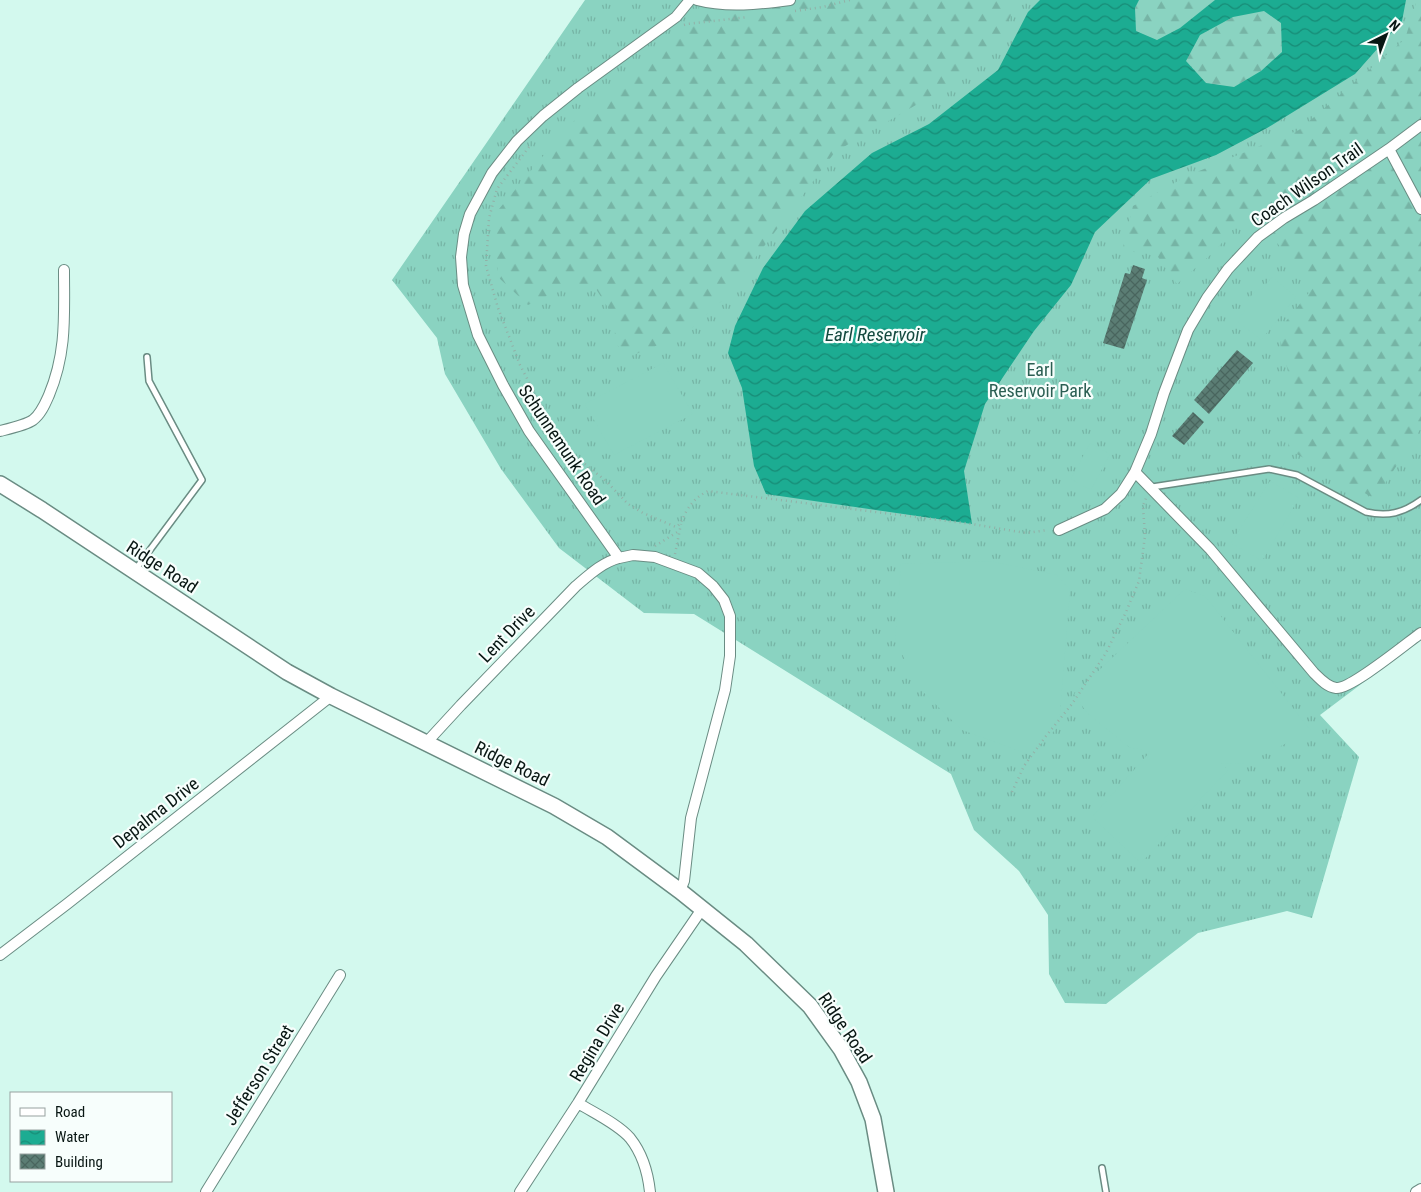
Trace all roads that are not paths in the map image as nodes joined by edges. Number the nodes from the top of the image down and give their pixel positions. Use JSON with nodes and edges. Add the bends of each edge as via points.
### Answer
{"nodes":[{"id":1,"x":690,"y":0,"type":"edge"},
{"id":2,"x":697,"y":0,"type":"edge"},
{"id":3,"x":790,"y":0,"type":"edge"},
{"id":4,"x":1421,"y":125,"type":"edge"},
{"id":5,"x":1389,"y":149,"type":"junction"},
{"id":6,"x":1421,"y":209,"type":"edge"},
{"id":7,"x":64,"y":270,"type":"dead end"},
{"id":8,"x":147,"y":357,"type":"dead end"},
{"id":9,"x":0,"y":431,"type":"edge"},
{"id":10,"x":1135,"y":472,"type":"junction"},
{"id":11,"x":0,"y":484,"type":"edge"},
{"id":12,"x":1150,"y":487,"type":"junction"},
{"id":13,"x":1421,"y":500,"type":"edge"},
{"id":14,"x":1059,"y":530,"type":"road end"},
{"id":15,"x":619,"y":558,"type":"junction"},
{"id":16,"x":134,"y":571,"type":"junction"},
{"id":17,"x":1421,"y":633,"type":"edge"},
{"id":18,"x":331,"y":696,"type":"junction"},
{"id":19,"x":426,"y":743,"type":"junction"},
{"id":20,"x":680,"y":891,"type":"junction"},
{"id":21,"x":702,"y":909,"type":"junction"},
{"id":22,"x":0,"y":955,"type":"edge"},
{"id":23,"x":340,"y":975,"type":"dead end"},
{"id":24,"x":578,"y":1103,"type":"junction"},
{"id":25,"x":1102,"y":1168,"type":"dead end"},
{"id":26,"x":1421,"y":1189,"type":"edge"},
{"id":27,"x":206,"y":1192,"type":"edge"},
{"id":28,"x":520,"y":1192,"type":"edge"},
{"id":29,"x":650,"y":1192,"type":"edge"},
{"id":30,"x":886,"y":1192,"type":"edge"},
{"id":31,"x":1106,"y":1192,"type":"edge"},
{"id":32,"x":1416,"y":1192,"type":"edge"}],
"edges":[{"from":1,"to":15,"type":"street","name":"Schunnemunk Road","via":[[676,17],[578,88],[517,142],[492,173],[470,214],[461,257],[463,285],[478,335],[503,386],[529,431]]},
{"from":2,"to":3,"type":"street","via":[[736,5]]},
{"from":4,"to":5,"type":"street","name":"Coach Wilson Trail"},
{"from":5,"to":6,"type":"street"},
{"from":5,"to":10,"type":"street","name":"Coach Wilson Trail","via":[[1258,237],[1228,269],[1188,330]]},
{"from":7,"to":9,"type":"street","via":[[62,350],[56,377],[43,409],[32,421]]},
{"from":8,"to":16,"type":"lane","via":[[149,381],[202,480]]},
{"from":10,"to":12,"type":"street"},
{"from":10,"to":14,"type":"street","name":"Coach Wilson Trail","via":[[1121,494],[1105,508]]},
{"from":11,"to":16,"type":"street","name":"Ridge Road"},
{"from":12,"to":13,"type":"lane","via":[[1269,469],[1297,475],[1345,502],[1378,515],[1394,514]]},
{"from":12,"to":17,"type":"street","via":[[1210,549],[1327,685],[1341,688],[1363,676]]},
{"from":15,"to":19,"type":"street","name":"Lent Drive","via":[[576,586]]},
{"from":15,"to":20,"type":"street","via":[[633,555],[655,557],[698,573],[724,600],[730,616],[730,656],[725,690],[691,818],[684,882]]},
{"from":16,"to":18,"type":"street","name":"Ridge Road","via":[[287,672]]},
{"from":18,"to":19,"type":"street","name":"Ridge Road"},
{"from":18,"to":22,"type":"street","name":"Depalma Drive"},
{"from":19,"to":20,"type":"street","name":"Ridge Road","via":[[554,806],[607,837]]},
{"from":20,"to":21,"type":"street","name":"Ridge Road"},
{"from":21,"to":24,"type":"street","name":"Regina Drive","via":[[656,976]]},
{"from":21,"to":30,"type":"street","name":"Ridge Road","via":[[746,944],[810,1006],[841,1049],[859,1082],[873,1119]]},
{"from":23,"to":27,"type":"street","name":"Jefferson Street"},
{"from":24,"to":28,"type":"street","name":"Regina Drive"},
{"from":24,"to":29,"type":"street","via":[[629,1138],[643,1161]]},
{"from":25,"to":31,"type":"lane"},
{"from":26,"to":32,"type":"street"}]}
